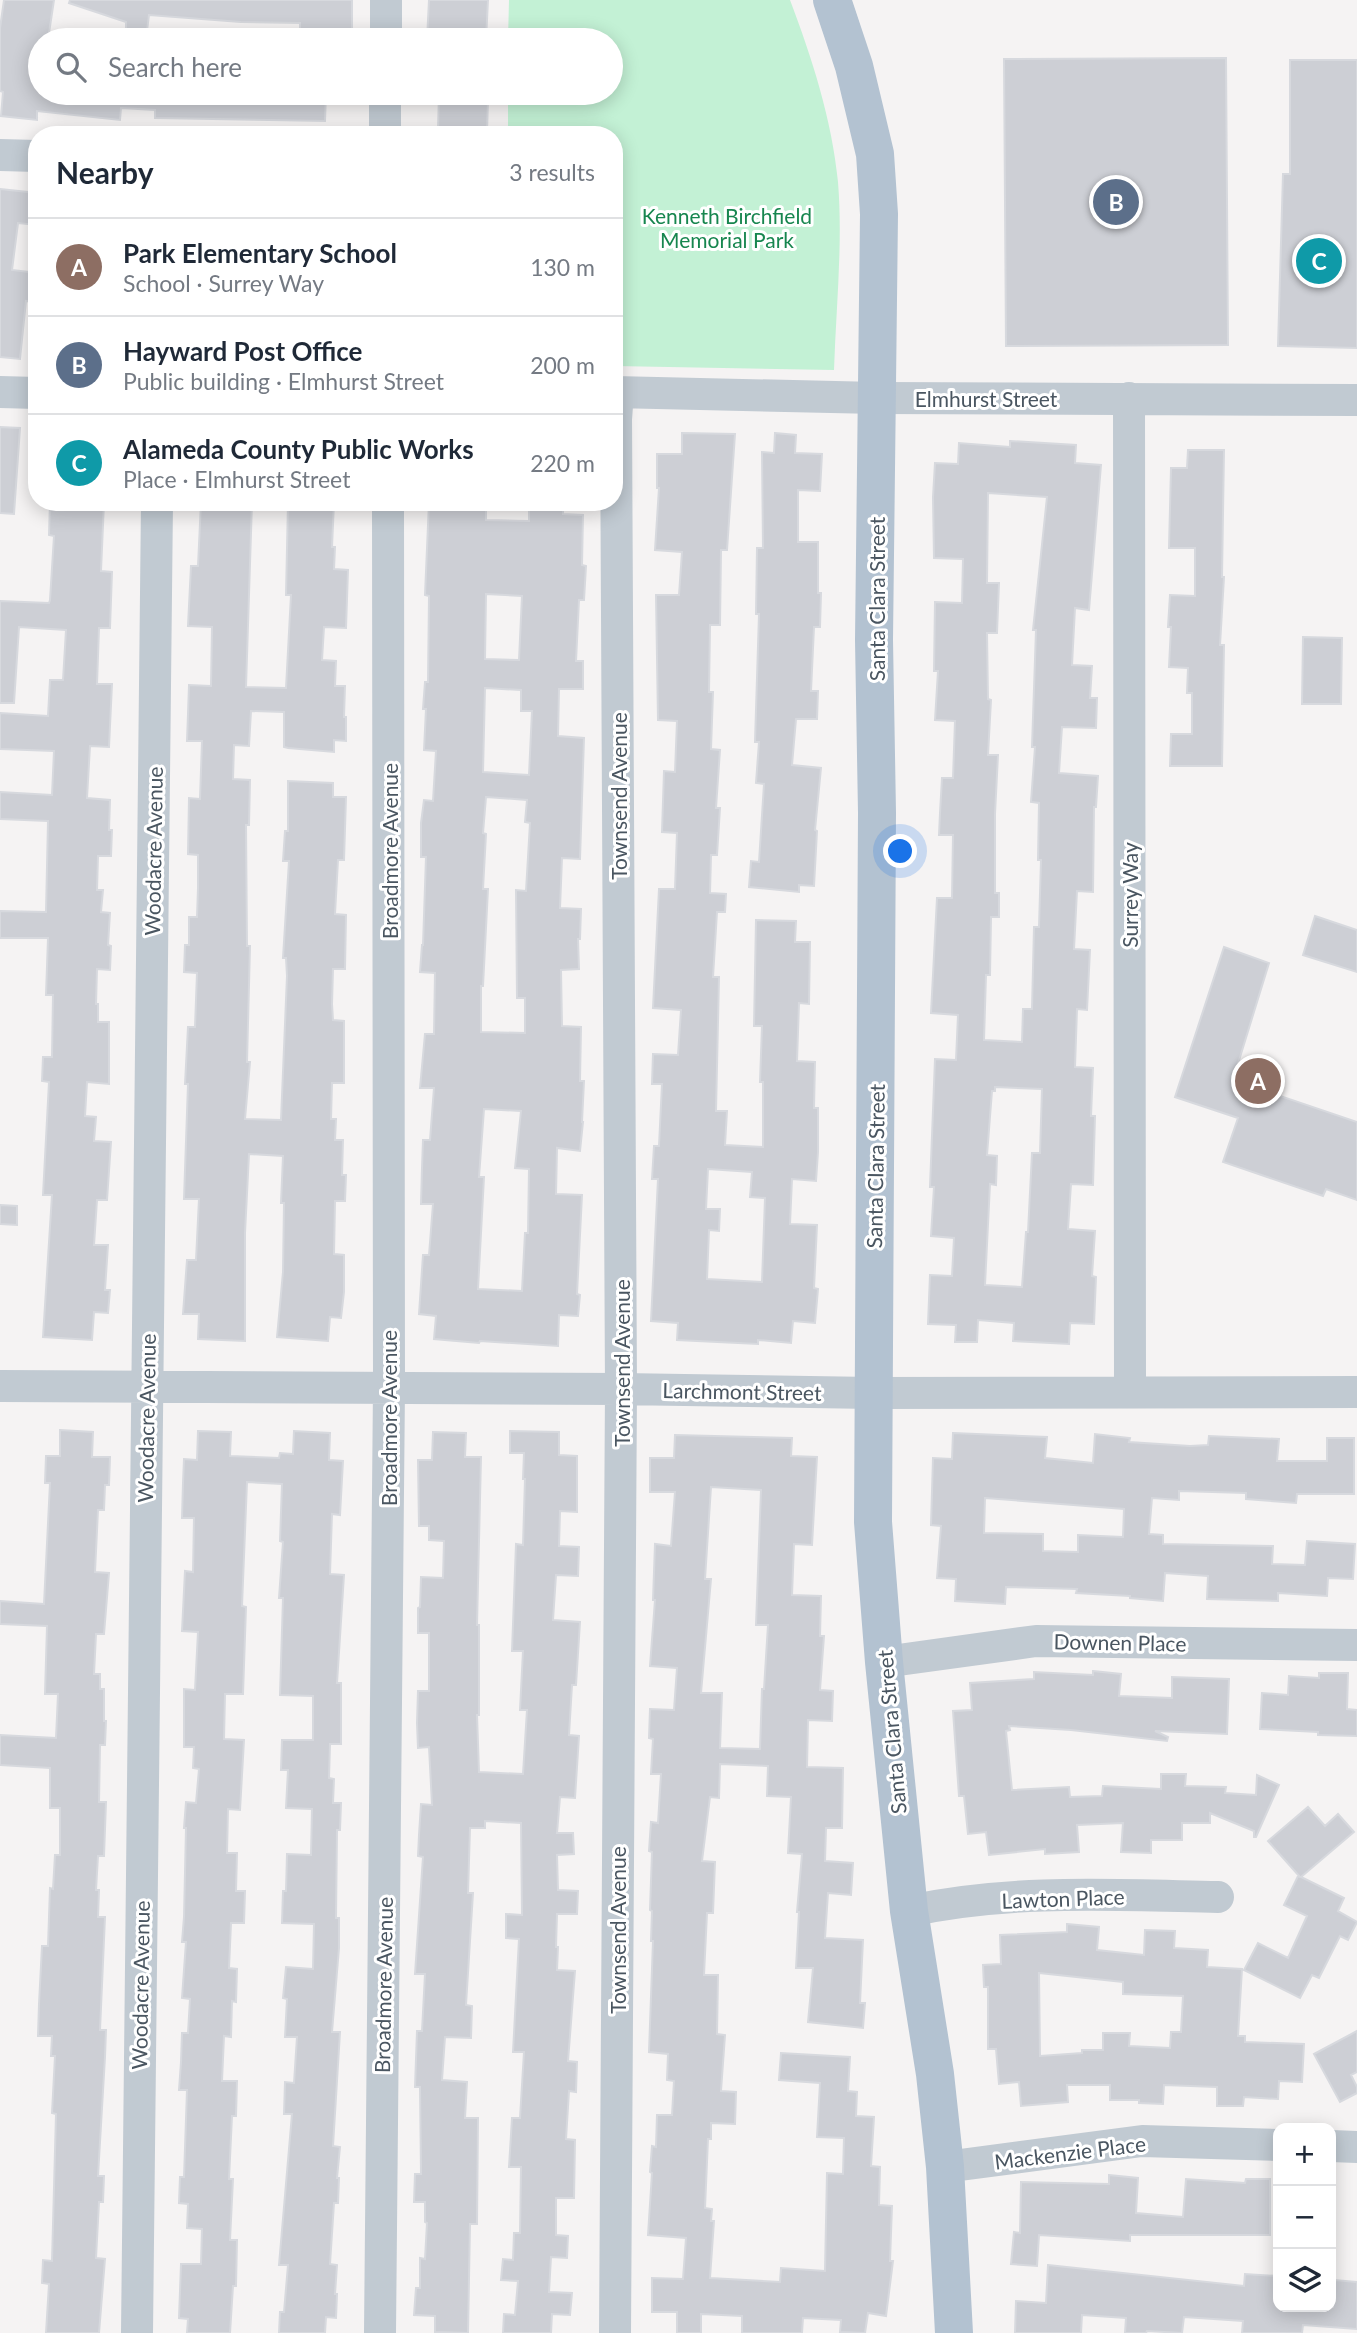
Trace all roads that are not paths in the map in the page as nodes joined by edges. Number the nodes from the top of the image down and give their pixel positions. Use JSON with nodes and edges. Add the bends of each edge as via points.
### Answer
{"nodes":[{"id":1,"x":386,"y":0,"type":"edge"},
{"id":2,"x":832,"y":0,"type":"edge"},
{"id":3,"x":386,"y":28,"type":"edge"},
{"id":4,"x":385,"y":105,"type":"edge"},
{"id":5,"x":385,"y":126,"type":"edge"},
{"id":6,"x":0,"y":155,"type":"edge"},
{"id":7,"x":28,"y":156,"type":"edge"},
{"id":8,"x":0,"y":392,"type":"edge"},
{"id":9,"x":623,"y":392,"type":"edge"},
{"id":10,"x":28,"y":393,"type":"edge"},
{"id":11,"x":877,"y":398,"type":"junction"},
{"id":12,"x":1129,"y":398,"type":"junction"},
{"id":13,"x":1357,"y":400,"type":"edge"},
{"id":14,"x":157,"y":511,"type":"edge"},
{"id":15,"x":388,"y":511,"type":"edge"},
{"id":16,"x":616,"y":511,"type":"edge"},
{"id":17,"x":0,"y":1386,"type":"edge"},
{"id":18,"x":146,"y":1387,"type":"junction"},
{"id":19,"x":389,"y":1388,"type":"junction"},
{"id":20,"x":621,"y":1389,"type":"junction"},
{"id":21,"x":1130,"y":1391,"type":"junction"},
{"id":22,"x":1357,"y":1392,"type":"edge"},
{"id":23,"x":873,"y":1393,"type":"junction"},
{"id":24,"x":1357,"y":1645,"type":"edge"},
{"id":25,"x":884,"y":1662,"type":"junction"},
{"id":26,"x":1217,"y":1897,"type":"dead end"},
{"id":27,"x":909,"y":1911,"type":"junction"},
{"id":28,"x":1273,"y":2145,"type":"edge"},
{"id":29,"x":1336,"y":2146,"type":"edge"},
{"id":30,"x":1357,"y":2147,"type":"edge"},
{"id":31,"x":946,"y":2167,"type":"junction"},
{"id":32,"x":137,"y":2333,"type":"edge"},
{"id":33,"x":380,"y":2333,"type":"edge"},
{"id":34,"x":615,"y":2333,"type":"edge"},
{"id":35,"x":954,"y":2333,"type":"edge"}],
"edges":[{"from":1,"to":3,"type":"street"},
{"from":2,"to":11,"type":"main road","name":"Santa Clara Street","via":[[854,65],[875,154],[879,214]]},
{"from":4,"to":5,"type":"street"},
{"from":6,"to":7,"type":"street"},
{"from":8,"to":10,"type":"street"},
{"from":9,"to":11,"type":"street","name":"Elmhurst Street"},
{"from":11,"to":12,"type":"street","name":"Elmhurst Street"},
{"from":11,"to":23,"type":"main road","name":"Santa Clara Street"},
{"from":12,"to":13,"type":"street","name":"Elmhurst Street"},
{"from":12,"to":21,"type":"street","name":"Surrey Way"},
{"from":14,"to":18,"type":"street","name":"Woodacre Avenue"},
{"from":15,"to":19,"type":"street","name":"Broadmore Avenue"},
{"from":16,"to":20,"type":"street","name":"Townsend Avenue"},
{"from":17,"to":18,"type":"street","name":"Larchmont Street"},
{"from":18,"to":19,"type":"street","name":"Larchmont Street"},
{"from":18,"to":32,"type":"street","name":"Woodacre Avenue"},
{"from":19,"to":20,"type":"street","name":"Larchmont Street"},
{"from":19,"to":33,"type":"street","name":"Broadmore Avenue"},
{"from":20,"to":23,"type":"street","name":"Larchmont Street"},
{"from":20,"to":34,"type":"street","name":"Townsend Avenue"},
{"from":21,"to":22,"type":"street","name":"Larchmont Street"},
{"from":21,"to":23,"type":"street","name":"Larchmont Street"},
{"from":23,"to":25,"type":"main road","name":"Santa Clara Street","via":[[873,1522]]},
{"from":24,"to":25,"type":"street","name":"Downen Place","via":[[1036,1641]]},
{"from":25,"to":27,"type":"main road","name":"Santa Clara Street"},
{"from":26,"to":27,"type":"street","name":"Lawton Place","via":[[1063,1893]]},
{"from":27,"to":31,"type":"main road","name":"Santa Clara Street"},
{"from":28,"to":31,"type":"street","name":"Mackenzie Place","via":[[1142,2141]]},
{"from":29,"to":30,"type":"street"},
{"from":31,"to":35,"type":"main road","name":"Santa Clara Street"}]}
